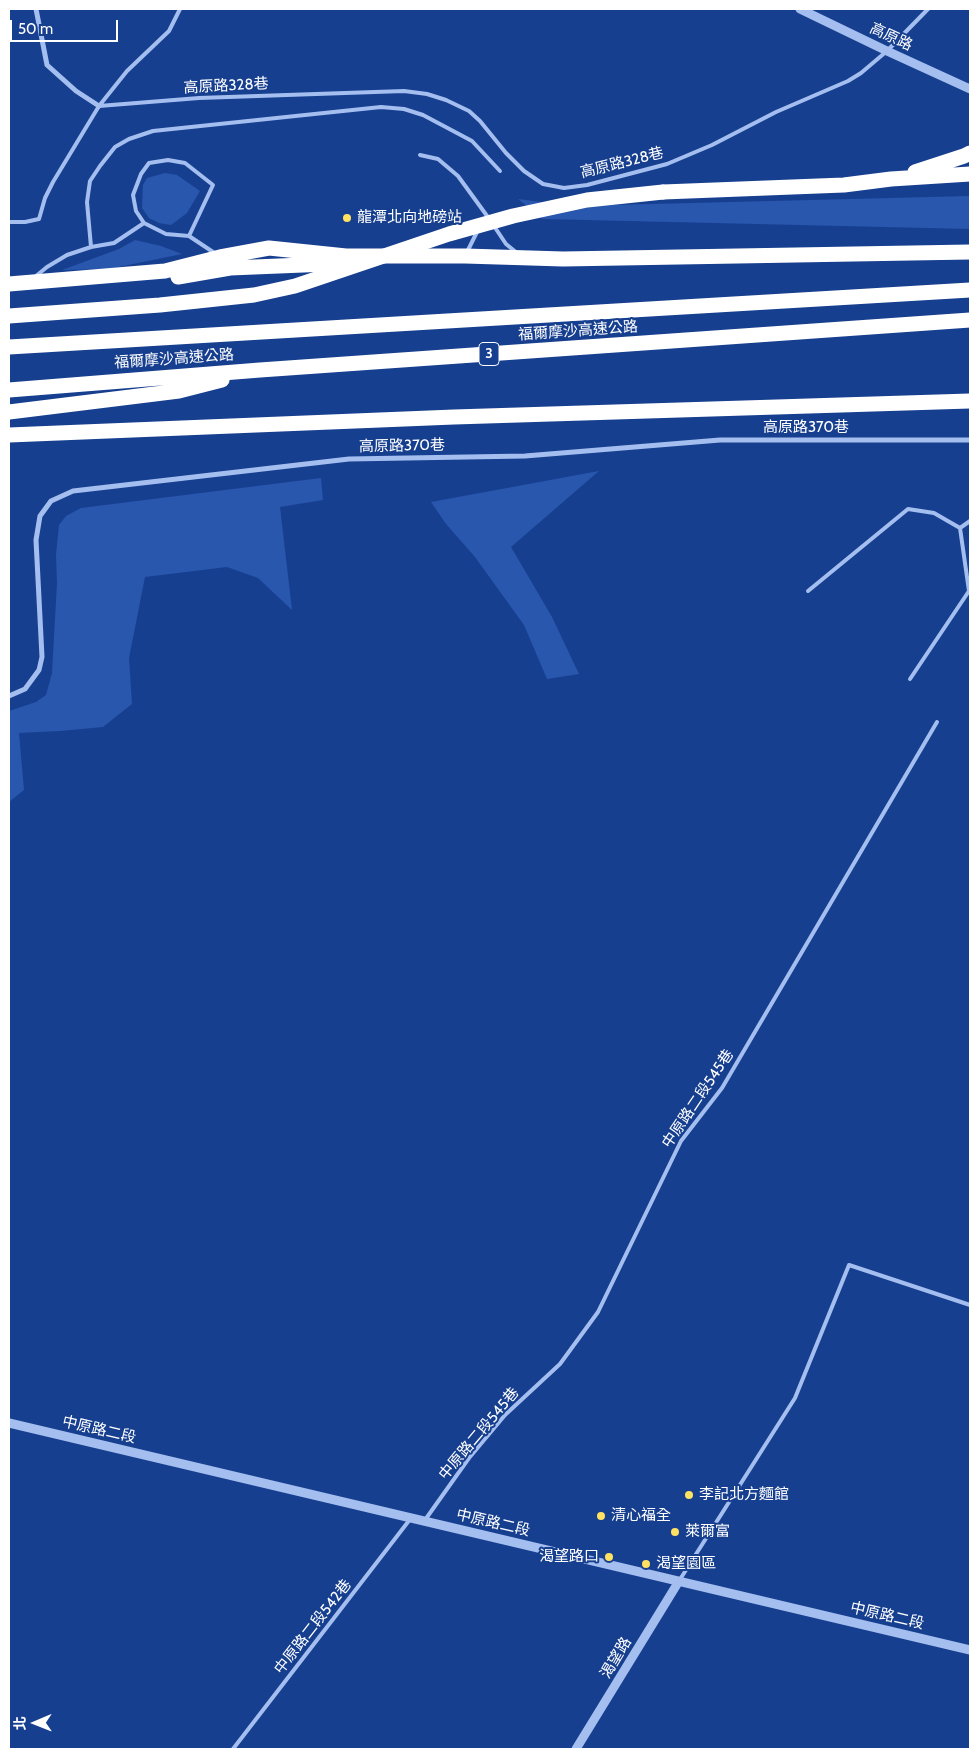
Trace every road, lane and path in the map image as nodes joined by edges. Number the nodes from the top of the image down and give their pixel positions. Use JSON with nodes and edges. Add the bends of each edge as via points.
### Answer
{"nodes":[{"id":1,"x":36,"y":9,"type":"edge"},
{"id":2,"x":180,"y":9,"type":"edge"},
{"id":3,"x":800,"y":9,"type":"edge"},
{"id":4,"x":928,"y":9,"type":"edge"},
{"id":5,"x":887,"y":51,"type":"junction"},
{"id":6,"x":970,"y":89,"type":"edge"},
{"id":7,"x":99,"y":106,"type":"junction"},
{"id":8,"x":970,"y":153,"type":"edge"},
{"id":9,"x":420,"y":155,"type":"dead end"},
{"id":10,"x":500,"y":171,"type":"dead end"},
{"id":11,"x":970,"y":174,"type":"edge"},
{"id":12,"x":891,"y":180,"type":"junction"},
{"id":13,"x":487,"y":215,"type":"junction"},
{"id":14,"x":9,"y":222,"type":"edge"},
{"id":15,"x":144,"y":223,"type":"junction"},
{"id":16,"x":189,"y":236,"type":"junction"},
{"id":17,"x":91,"y":247,"type":"junction"},
{"id":18,"x":970,"y":252,"type":"edge"},
{"id":19,"x":431,"y":256,"type":"junction"},
{"id":20,"x":465,"y":256,"type":"junction"},
{"id":21,"x":220,"y":257,"type":"junction"},
{"id":22,"x":522,"y":258,"type":"junction"},
{"id":23,"x":134,"y":274,"type":"junction"},
{"id":24,"x":29,"y":282,"type":"junction"},
{"id":25,"x":9,"y":284,"type":"edge"},
{"id":26,"x":970,"y":290,"type":"edge"},
{"id":27,"x":9,"y":316,"type":"edge"},
{"id":28,"x":970,"y":320,"type":"edge"},
{"id":29,"x":9,"y":348,"type":"edge"},
{"id":30,"x":260,"y":370,"type":"junction"},
{"id":31,"x":9,"y":390,"type":"edge"},
{"id":32,"x":970,"y":401,"type":"edge"},
{"id":33,"x":9,"y":412,"type":"edge"},
{"id":34,"x":9,"y":435,"type":"edge"},
{"id":35,"x":970,"y":440,"type":"edge"},
{"id":36,"x":970,"y":521,"type":"edge"},
{"id":37,"x":960,"y":528,"type":"junction"},
{"id":38,"x":808,"y":591,"type":"dead end"},
{"id":39,"x":969,"y":592,"type":"edge"},
{"id":40,"x":910,"y":679,"type":"dead end"},
{"id":41,"x":9,"y":696,"type":"edge"},
{"id":42,"x":937,"y":722,"type":"dead end"},
{"id":43,"x":970,"y":1305,"type":"edge"},
{"id":44,"x":9,"y":1423,"type":"edge"},
{"id":45,"x":411,"y":1518,"type":"junction"},
{"id":46,"x":424,"y":1521,"type":"junction"},
{"id":47,"x":678,"y":1581,"type":"junction"},
{"id":48,"x":970,"y":1650,"type":"edge"},
{"id":49,"x":233,"y":1749,"type":"edge"},
{"id":50,"x":576,"y":1749,"type":"edge"}],
"edges":[{"from":1,"to":7,"type":"street","via":[[47,65]]},
{"from":2,"to":7,"type":"lane","via":[[169,31],[127,71]]},
{"from":3,"to":5,"type":"street","name":"高原路"},
{"from":4,"to":5,"type":"lane","name":"高原路328巷"},
{"from":5,"to":6,"type":"street","name":"高原路"},
{"from":5,"to":7,"type":"lane","name":"高原路328巷","via":[[848,81],[668,164],[564,188],[543,184],[524,172],[469,111],[427,94],[404,91],[209,98]]},
{"from":7,"to":14,"type":"lane","via":[[53,182],[38,219]]},
{"from":8,"to":12,"type":"highway"},
{"from":9,"to":13,"type":"lane","via":[[438,159],[458,176]]},
{"from":10,"to":17,"type":"lane","via":[[472,140],[404,109],[381,107],[153,131],[114,147],[90,182],[87,202]]},
{"from":11,"to":12,"type":"highway"},
{"from":12,"to":27,"type":"highway","bridge":true,"via":[[844,185],[663,192],[587,200],[449,234],[295,286],[254,295]]},
{"from":13,"to":20,"type":"lane"},
{"from":13,"to":22,"type":"lane","via":[[506,244]]},
{"from":15,"to":16,"type":"lane","via":[[166,234]]},
{"from":15,"to":16,"type":"lane","via":[[136,211],[133,195],[141,174],[149,163],[168,160],[185,163],[213,185]]},
{"from":15,"to":17,"type":"lane","via":[[114,242]]},
{"from":16,"to":21,"type":"lane"},
{"from":17,"to":24,"type":"lane","via":[[67,255]]},
{"from":18,"to":22,"type":"highway"},
{"from":19,"to":20,"type":"highway"},
{"from":19,"to":21,"type":"highway","via":[[346,256],[269,248]]},
{"from":19,"to":23,"type":"highway","via":[[330,265],[230,268],[178,277]]},
{"from":20,"to":22,"type":"highway"},
{"from":21,"to":23,"type":"highway","via":[[165,271]]},
{"from":23,"to":24,"type":"highway"},
{"from":24,"to":25,"type":"highway"},
{"from":26,"to":29,"type":"highway","name":"福爾摩沙高速公路"},
{"from":28,"to":30,"type":"highway","name":"福爾摩沙高速公路","number":"3"},
{"from":30,"to":31,"type":"highway","name":"福爾摩沙高速公路","number":"3"},
{"from":30,"to":33,"type":"highway","via":[[179,391]]},
{"from":32,"to":34,"type":"highway"},
{"from":35,"to":41,"type":"street","name":"高原路370巷","via":[[720,440],[525,456],[349,459],[73,491],[51,501],[40,516],[36,540],[42,657],[39,670],[25,689]]},
{"from":36,"to":37,"type":"lane"},
{"from":37,"to":38,"type":"lane","via":[[934,513],[908,509]]},
{"from":37,"to":39,"type":"lane"},
{"from":39,"to":40,"type":"lane"},
{"from":42,"to":46,"type":"lane","name":"中原路二段545巷","via":[[722,1088],[681,1141],[598,1312],[560,1364],[505,1415],[469,1458]]},
{"from":43,"to":47,"type":"lane","via":[[849,1265],[795,1398]]},
{"from":44,"to":45,"type":"street","name":"中原路二段"},
{"from":45,"to":46,"type":"street","name":"中原路二段"},
{"from":45,"to":49,"type":"lane","name":"中原路二段542巷"},
{"from":46,"to":47,"type":"street","name":"中原路二段"},
{"from":47,"to":48,"type":"street","name":"中原路二段"},
{"from":47,"to":50,"type":"street","name":"渴望路"}]}
